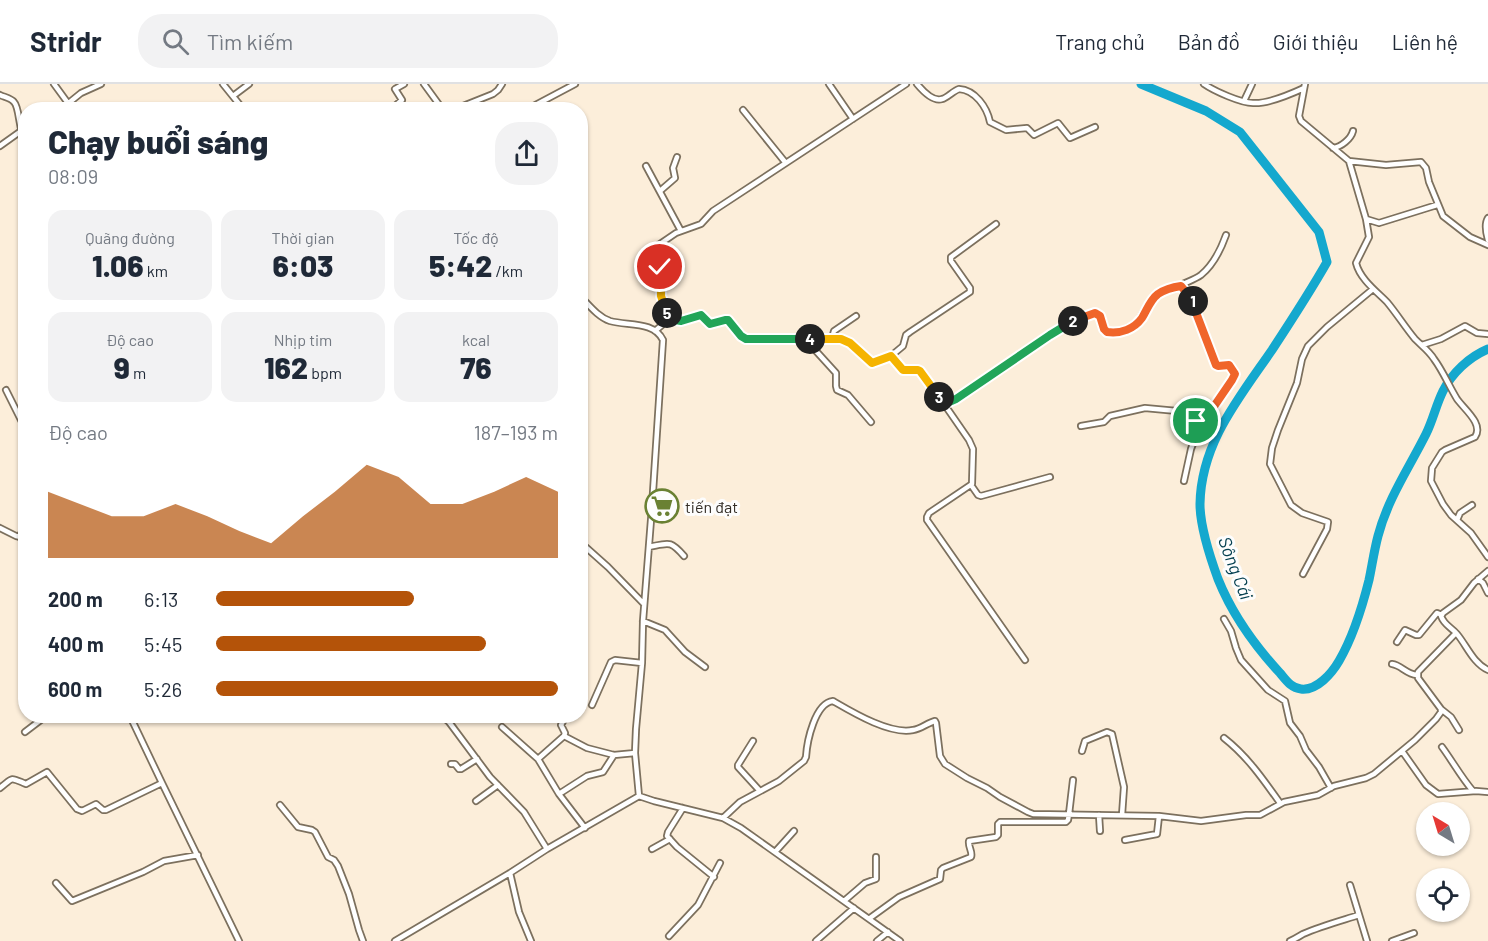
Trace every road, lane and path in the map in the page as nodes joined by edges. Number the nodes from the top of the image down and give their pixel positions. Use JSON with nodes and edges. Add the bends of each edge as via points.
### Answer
{"nodes":[{"id":1,"x":54,"y":84,"type":"edge"},
{"id":2,"x":101,"y":84,"type":"edge"},
{"id":3,"x":223,"y":84,"type":"edge"},
{"id":4,"x":249,"y":84,"type":"edge"},
{"id":5,"x":404,"y":84,"type":"edge"},
{"id":6,"x":424,"y":84,"type":"edge"},
{"id":7,"x":502,"y":84,"type":"edge"},
{"id":8,"x":574,"y":84,"type":"edge"},
{"id":9,"x":829,"y":84,"type":"edge"},
{"id":10,"x":906,"y":84,"type":"edge"},
{"id":11,"x":917,"y":84,"type":"edge"},
{"id":12,"x":1204,"y":84,"type":"edge"},
{"id":13,"x":1252,"y":84,"type":"edge"},
{"id":14,"x":1304,"y":86,"type":"edge"},
{"id":15,"x":0,"y":95,"type":"edge"},
{"id":16,"x":233,"y":96,"type":"junction"},
{"id":17,"x":1244,"y":101,"type":"junction"},
{"id":18,"x":67,"y":102,"type":"edge"},
{"id":19,"x":70,"y":102,"type":"edge"},
{"id":20,"x":238,"y":102,"type":"edge"},
{"id":21,"x":400,"y":102,"type":"edge"},
{"id":22,"x":437,"y":102,"type":"edge"},
{"id":23,"x":472,"y":102,"type":"edge"},
{"id":24,"x":541,"y":102,"type":"edge"},
{"id":25,"x":743,"y":110,"type":"dead end"},
{"id":26,"x":18,"y":115,"type":"edge"},
{"id":27,"x":853,"y":119,"type":"junction"},
{"id":28,"x":1095,"y":126,"type":"dead end"},
{"id":29,"x":1353,"y":131,"type":"dead end"},
{"id":30,"x":18,"y":133,"type":"edge"},
{"id":31,"x":0,"y":146,"type":"edge"},
{"id":32,"x":1333,"y":148,"type":"junction"},
{"id":33,"x":677,"y":157,"type":"dead end"},
{"id":34,"x":1349,"y":161,"type":"junction"},
{"id":35,"x":785,"y":162,"type":"junction"},
{"id":36,"x":646,"y":166,"type":"dead end"},
{"id":37,"x":660,"y":191,"type":"junction"},
{"id":38,"x":1437,"y":205,"type":"junction"},
{"id":39,"x":1488,"y":218,"type":"edge"},
{"id":40,"x":1366,"y":219,"type":"junction"},
{"id":41,"x":996,"y":225,"type":"dead end"},
{"id":42,"x":681,"y":231,"type":"junction"},
{"id":43,"x":1226,"y":235,"type":"dead end"},
{"id":44,"x":1488,"y":240,"type":"edge"},
{"id":45,"x":1488,"y":245,"type":"edge"},
{"id":46,"x":1179,"y":286,"type":"junction"},
{"id":47,"x":1373,"y":289,"type":"junction"},
{"id":48,"x":588,"y":304,"type":"edge"},
{"id":49,"x":856,"y":316,"type":"dead end"},
{"id":50,"x":669,"y":319,"type":"junction"},
{"id":51,"x":655,"y":331,"type":"junction"},
{"id":52,"x":1488,"y":334,"type":"edge"},
{"id":53,"x":832,"y":338,"type":"junction"},
{"id":54,"x":812,"y":339,"type":"junction"},
{"id":55,"x":1422,"y":345,"type":"junction"},
{"id":56,"x":891,"y":356,"type":"junction"},
{"id":57,"x":6,"y":390,"type":"dead end"},
{"id":58,"x":942,"y":402,"type":"junction"},
{"id":59,"x":18,"y":414,"type":"edge"},
{"id":60,"x":872,"y":422,"type":"dead end"},
{"id":61,"x":1202,"y":424,"type":"junction"},
{"id":62,"x":1081,"y":426,"type":"dead end"},
{"id":63,"x":1050,"y":477,"type":"dead end"},
{"id":64,"x":1184,"y":481,"type":"dead end"},
{"id":65,"x":971,"y":485,"type":"junction"},
{"id":66,"x":1472,"y":505,"type":"dead end"},
{"id":67,"x":1457,"y":520,"type":"junction"},
{"id":68,"x":0,"y":528,"type":"edge"},
{"id":69,"x":18,"y":537,"type":"edge"},
{"id":70,"x":649,"y":547,"type":"junction"},
{"id":71,"x":588,"y":549,"type":"edge"},
{"id":72,"x":684,"y":556,"type":"dead end"},
{"id":73,"x":1488,"y":557,"type":"edge"},
{"id":74,"x":1488,"y":571,"type":"edge"},
{"id":75,"x":1303,"y":574,"type":"dead end"},
{"id":76,"x":1478,"y":579,"type":"junction"},
{"id":77,"x":1488,"y":593,"type":"edge"},
{"id":78,"x":645,"y":604,"type":"junction"},
{"id":79,"x":1442,"y":615,"type":"junction"},
{"id":80,"x":1224,"y":619,"type":"dead end"},
{"id":81,"x":643,"y":621,"type":"junction"},
{"id":82,"x":1456,"y":633,"type":"junction"},
{"id":83,"x":1397,"y":642,"type":"dead end"},
{"id":84,"x":1025,"y":660,"type":"dead end"},
{"id":85,"x":642,"y":663,"type":"junction"},
{"id":86,"x":1392,"y":664,"type":"dead end"},
{"id":87,"x":705,"y":667,"type":"dead end"},
{"id":88,"x":1488,"y":670,"type":"edge"},
{"id":89,"x":1417,"y":675,"type":"junction"},
{"id":90,"x":592,"y":705,"type":"dead end"},
{"id":91,"x":1441,"y":709,"type":"junction"},
{"id":92,"x":37,"y":723,"type":"edge"},
{"id":93,"x":133,"y":723,"type":"edge"},
{"id":94,"x":448,"y":723,"type":"edge"},
{"id":95,"x":562,"y":723,"type":"edge"},
{"id":96,"x":502,"y":727,"type":"dead end"},
{"id":97,"x":1459,"y":730,"type":"dead end"},
{"id":98,"x":25,"y":732,"type":"dead end"},
{"id":99,"x":564,"y":736,"type":"junction"},
{"id":100,"x":1224,"y":738,"type":"dead end"},
{"id":101,"x":753,"y":741,"type":"dead end"},
{"id":102,"x":1442,"y":747,"type":"dead end"},
{"id":103,"x":1402,"y":751,"type":"junction"},
{"id":104,"x":1082,"y":752,"type":"dead end"},
{"id":105,"x":635,"y":753,"type":"junction"},
{"id":106,"x":614,"y":755,"type":"junction"},
{"id":107,"x":477,"y":759,"type":"junction"},
{"id":108,"x":538,"y":759,"type":"junction"},
{"id":109,"x":451,"y":764,"type":"dead end"},
{"id":110,"x":1073,"y":780,"type":"dead end"},
{"id":111,"x":162,"y":783,"type":"junction"},
{"id":112,"x":498,"y":785,"type":"junction"},
{"id":113,"x":0,"y":788,"type":"edge"},
{"id":114,"x":1331,"y":788,"type":"junction"},
{"id":115,"x":759,"y":790,"type":"junction"},
{"id":116,"x":1473,"y":791,"type":"junction"},
{"id":117,"x":1488,"y":792,"type":"edge"},
{"id":118,"x":559,"y":794,"type":"junction"},
{"id":119,"x":639,"y":796,"type":"junction"},
{"id":120,"x":476,"y":801,"type":"dead end"},
{"id":121,"x":1280,"y":803,"type":"junction"},
{"id":122,"x":280,"y":806,"type":"dead end"},
{"id":123,"x":682,"y":808,"type":"junction"},
{"id":124,"x":1122,"y":815,"type":"junction"},
{"id":125,"x":1159,"y":816,"type":"junction"},
{"id":126,"x":1069,"y":817,"type":"junction"},
{"id":127,"x":1099,"y":817,"type":"junction"},
{"id":128,"x":723,"y":818,"type":"junction"},
{"id":129,"x":585,"y":828,"type":"junction"},
{"id":130,"x":794,"y":831,"type":"dead end"},
{"id":131,"x":1100,"y":831,"type":"dead end"},
{"id":132,"x":670,"y":839,"type":"junction"},
{"id":133,"x":1125,"y":840,"type":"dead end"},
{"id":134,"x":547,"y":849,"type":"junction"},
{"id":135,"x":652,"y":849,"type":"dead end"},
{"id":136,"x":774,"y":852,"type":"junction"},
{"id":137,"x":198,"y":855,"type":"junction"},
{"id":138,"x":876,"y":857,"type":"dead end"},
{"id":139,"x":720,"y":863,"type":"dead end"},
{"id":140,"x":510,"y":873,"type":"junction"},
{"id":141,"x":714,"y":877,"type":"junction"},
{"id":142,"x":56,"y":883,"type":"dead end"},
{"id":143,"x":1350,"y":885,"type":"dead end"},
{"id":144,"x":844,"y":901,"type":"junction"},
{"id":145,"x":854,"y":908,"type":"junction"},
{"id":146,"x":1359,"y":915,"type":"junction"},
{"id":147,"x":870,"y":918,"type":"junction"},
{"id":148,"x":888,"y":932,"type":"junction"},
{"id":149,"x":1414,"y":933,"type":"dead end"},
{"id":150,"x":669,"y":936,"type":"dead end"},
{"id":151,"x":239,"y":941,"type":"edge"},
{"id":152,"x":363,"y":941,"type":"edge"},
{"id":153,"x":395,"y":941,"type":"edge"},
{"id":154,"x":531,"y":941,"type":"edge"},
{"id":155,"x":816,"y":941,"type":"edge"},
{"id":156,"x":877,"y":941,"type":"edge"},
{"id":157,"x":900,"y":941,"type":"edge"},
{"id":158,"x":1290,"y":941,"type":"edge"},
{"id":159,"x":1367,"y":941,"type":"edge"},
{"id":160,"x":1392,"y":941,"type":"edge"}],
"edges":[{"from":1,"to":18,"type":"street"},
{"from":2,"to":19,"type":"street"},
{"from":3,"to":16,"type":"street"},
{"from":4,"to":16,"type":"street"},
{"from":5,"to":21,"type":"street","via":[[395,89]]},
{"from":6,"to":22,"type":"street"},
{"from":7,"to":23,"type":"street","via":[[496,92]]},
{"from":8,"to":24,"type":"street"},
{"from":9,"to":27,"type":"street"},
{"from":10,"to":27,"type":"street"},
{"from":11,"to":28,"type":"street","via":[[938,100],[958,89],[970,92],[988,113],[990,122],[1006,130],[1027,128],[1034,135],[1059,123],[1070,138]]},
{"from":12,"to":17,"type":"street","via":[[1215,92]]},
{"from":13,"to":17,"type":"street"},
{"from":14,"to":17,"type":"street","via":[[1290,95],[1256,103]]},
{"from":14,"to":32,"type":"street","via":[[1301,121]]},
{"from":15,"to":26,"type":"street","via":[[12,100]]},
{"from":16,"to":20,"type":"street"},
{"from":25,"to":35,"type":"street"},
{"from":27,"to":35,"type":"street"},
{"from":29,"to":32,"type":"street","via":[[1339,147]]},
{"from":30,"to":31,"type":"street"},
{"from":32,"to":34,"type":"street"},
{"from":33,"to":37,"type":"street","via":[[675,178]]},
{"from":34,"to":38,"type":"street","via":[[1386,165],[1420,162],[1426,168]]},
{"from":34,"to":40,"type":"street"},
{"from":35,"to":42,"type":"street","via":[[713,211],[701,224]]},
{"from":36,"to":37,"type":"street"},
{"from":37,"to":42,"type":"street"},
{"from":38,"to":40,"type":"street","via":[[1378,223]]},
{"from":38,"to":45,"type":"street","via":[[1446,219]]},
{"from":39,"to":44,"type":"street"},
{"from":40,"to":47,"type":"street","via":[[1369,237],[1356,263]]},
{"from":41,"to":56,"type":"street","via":[[951,257],[970,292],[910,332],[903,346]]},
{"from":42,"to":50,"type":"street","via":[[653,250],[661,270],[661,296]]},
{"from":43,"to":46,"type":"street","via":[[1204,272]]},
{"from":46,"to":58,"type":"street","via":[[1157,294],[1140,320],[1126,331],[1109,333],[1098,314],[1085,315],[956,399]]},
{"from":46,"to":61,"type":"street","via":[[1193,302],[1216,365],[1229,365],[1235,374]]},
{"from":47,"to":55,"type":"street"},
{"from":47,"to":75,"type":"street","via":[[1308,346],[1272,448],[1270,464],[1291,505],[1328,522]]},
{"from":48,"to":51,"type":"street","via":[[611,321]]},
{"from":49,"to":53,"type":"street","via":[[834,331]]},
{"from":50,"to":51,"type":"street"},
{"from":50,"to":54,"type":"street","via":[[681,321],[701,315],[710,324],[728,320],[746,339]]},
{"from":51,"to":70,"type":"street","via":[[663,340]]},
{"from":52,"to":55,"type":"street","via":[[1465,326]]},
{"from":53,"to":54,"type":"street"},
{"from":53,"to":56,"type":"street","via":[[850,343],[872,363]]},
{"from":54,"to":60,"type":"street","via":[[816,351],[836,373],[836,389],[848,395]]},
{"from":55,"to":67,"type":"street","via":[[1436,360],[1478,434],[1442,452],[1432,468],[1431,483]]},
{"from":56,"to":58,"type":"street","via":[[903,370],[920,371]]},
{"from":57,"to":59,"type":"street"},
{"from":58,"to":65,"type":"street","via":[[972,446]]},
{"from":61,"to":62,"type":"street","via":[[1177,411],[1150,408]]},
{"from":61,"to":64,"type":"street","via":[[1191,448]]},
{"from":63,"to":65,"type":"street","via":[[981,496]]},
{"from":65,"to":84,"type":"street","via":[[927,518]]},
{"from":66,"to":67,"type":"street"},
{"from":67,"to":73,"type":"street","via":[[1471,532]]},
{"from":68,"to":69,"type":"street"},
{"from":70,"to":72,"type":"street","via":[[672,544]]},
{"from":70,"to":78,"type":"street"},
{"from":71,"to":78,"type":"street"},
{"from":74,"to":76,"type":"street"},
{"from":76,"to":77,"type":"street"},
{"from":76,"to":79,"type":"street"},
{"from":78,"to":81,"type":"street"},
{"from":79,"to":82,"type":"street","via":[[1444,623]]},
{"from":79,"to":83,"type":"street","via":[[1436,614],[1419,635],[1405,630]]},
{"from":80,"to":114,"type":"street","via":[[1241,660],[1268,690],[1285,701],[1290,723]]},
{"from":81,"to":85,"type":"street"},
{"from":81,"to":87,"type":"street","via":[[665,630]]},
{"from":82,"to":88,"type":"street","via":[[1477,662]]},
{"from":82,"to":89,"type":"street"},
{"from":85,"to":90,"type":"street","via":[[611,662]]},
{"from":85,"to":105,"type":"street"},
{"from":86,"to":89,"type":"street"},
{"from":89,"to":91,"type":"street"},
{"from":91,"to":97,"type":"street"},
{"from":91,"to":103,"type":"street","via":[[1432,724]]},
{"from":92,"to":98,"type":"street"},
{"from":93,"to":111,"type":"street"},
{"from":94,"to":107,"type":"street"},
{"from":95,"to":99,"type":"street"},
{"from":96,"to":108,"type":"street"},
{"from":99,"to":106,"type":"street","via":[[587,748]]},
{"from":99,"to":108,"type":"street"},
{"from":100,"to":121,"type":"street","via":[[1260,773]]},
{"from":101,"to":115,"type":"street","via":[[738,767]]},
{"from":102,"to":116,"type":"street"},
{"from":103,"to":114,"type":"street","via":[[1370,776]]},
{"from":103,"to":116,"type":"street","via":[[1426,785],[1438,794]]},
{"from":104,"to":124,"type":"street","via":[[1085,741],[1107,732],[1112,734],[1124,787]]},
{"from":105,"to":106,"type":"street"},
{"from":105,"to":119,"type":"street"},
{"from":106,"to":118,"type":"street","via":[[603,772],[582,779]]},
{"from":107,"to":109,"type":"street","via":[[461,769]]},
{"from":107,"to":112,"type":"street"},
{"from":108,"to":118,"type":"street"},
{"from":110,"to":126,"type":"street"},
{"from":111,"to":113,"type":"street","via":[[106,810],[96,804],[82,811],[47,771],[26,784],[9,779]]},
{"from":111,"to":137,"type":"street"},
{"from":112,"to":120,"type":"street"},
{"from":112,"to":134,"type":"street","via":[[524,812]]},
{"from":114,"to":121,"type":"street","via":[[1318,795]]},
{"from":115,"to":126,"type":"street","via":[[779,781],[806,757],[817,714],[824,704],[833,701],[871,722],[903,731],[935,722],[940,756],[945,764],[1028,812]]},
{"from":115,"to":128,"type":"street"},
{"from":116,"to":117,"type":"street"},
{"from":118,"to":129,"type":"street"},
{"from":119,"to":123,"type":"street"},
{"from":119,"to":129,"type":"street"},
{"from":121,"to":125,"type":"street","via":[[1260,815],[1201,821]]},
{"from":122,"to":152,"type":"street","via":[[296,825],[315,832],[328,857],[337,863]]},
{"from":123,"to":128,"type":"street"},
{"from":123,"to":132,"type":"street","via":[[668,832]]},
{"from":124,"to":125,"type":"street"},
{"from":124,"to":127,"type":"street"},
{"from":125,"to":133,"type":"street","via":[[1157,834]]},
{"from":126,"to":127,"type":"street"},
{"from":126,"to":147,"type":"street","via":[[1064,822],[1000,822],[996,837],[969,841],[971,857],[943,868],[940,879],[899,897]]},
{"from":127,"to":131,"type":"street"},
{"from":128,"to":136,"type":"street"},
{"from":129,"to":134,"type":"street"},
{"from":130,"to":136,"type":"street"},
{"from":132,"to":135,"type":"street"},
{"from":132,"to":141,"type":"street"},
{"from":134,"to":140,"type":"street"},
{"from":136,"to":144,"type":"street"},
{"from":137,"to":142,"type":"street","via":[[164,861],[72,901]]},
{"from":137,"to":151,"type":"street"},
{"from":138,"to":144,"type":"street","via":[[876,879]]},
{"from":139,"to":141,"type":"street"},
{"from":140,"to":153,"type":"street"},
{"from":140,"to":154,"type":"street"},
{"from":141,"to":150,"type":"street","via":[[698,905]]},
{"from":143,"to":146,"type":"street"},
{"from":144,"to":145,"type":"street"},
{"from":145,"to":147,"type":"street"},
{"from":145,"to":155,"type":"street"},
{"from":146,"to":158,"type":"street"},
{"from":146,"to":159,"type":"street"},
{"from":147,"to":148,"type":"street"},
{"from":148,"to":156,"type":"street"},
{"from":148,"to":157,"type":"street"},
{"from":149,"to":160,"type":"street"}]}
